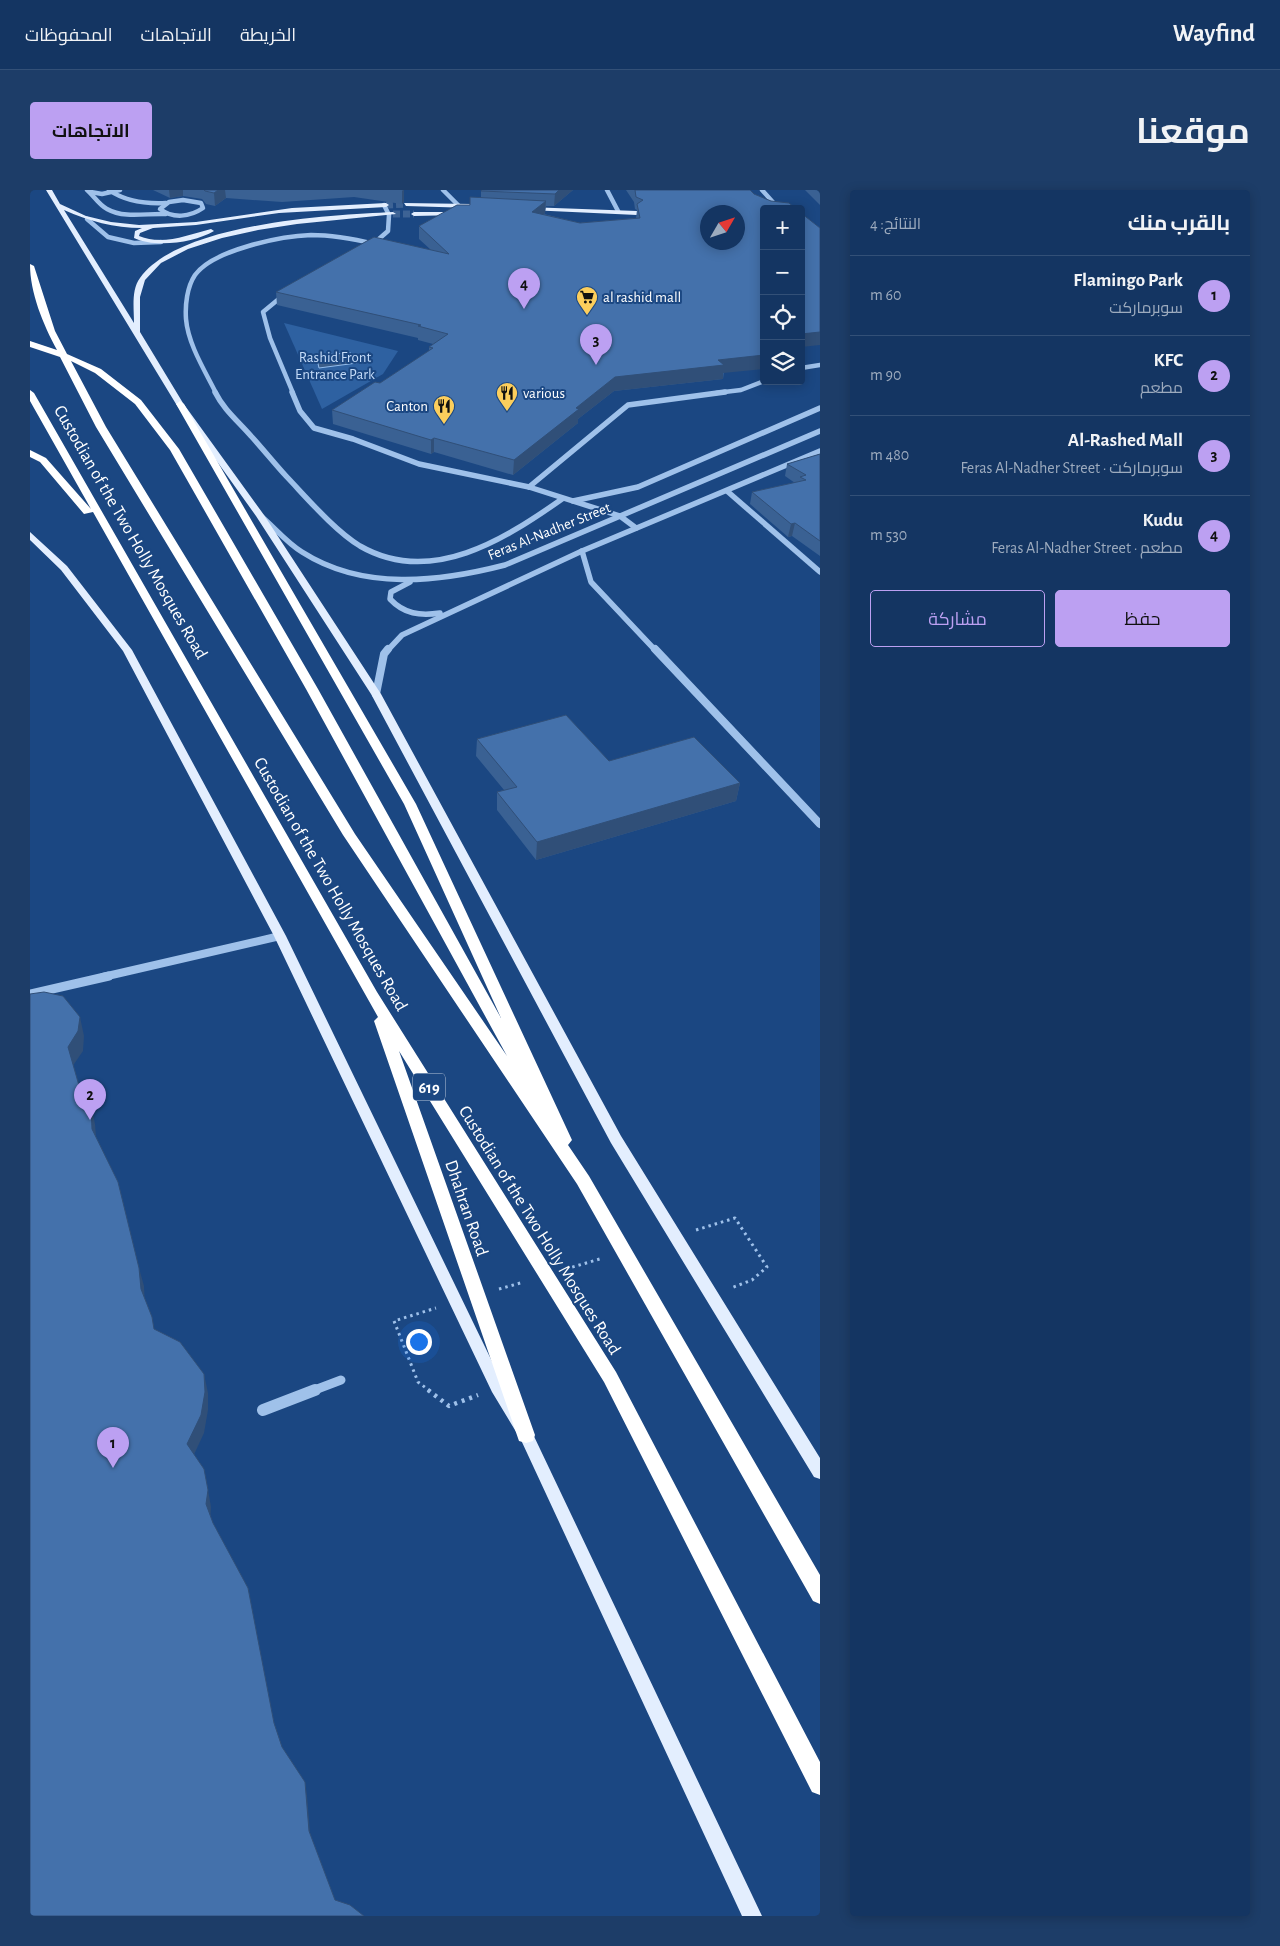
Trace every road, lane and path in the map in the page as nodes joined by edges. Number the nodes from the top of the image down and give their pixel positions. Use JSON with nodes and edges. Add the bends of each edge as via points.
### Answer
{"nodes":[{"id":1,"x":49,"y":190,"type":"edge"},
{"id":2,"x":88,"y":190,"type":"edge"},
{"id":3,"x":120,"y":190,"type":"edge"},
{"id":4,"x":442,"y":190,"type":"edge"},
{"id":5,"x":607,"y":190,"type":"edge"},
{"id":6,"x":762,"y":190,"type":"edge"},
{"id":7,"x":110,"y":191,"type":"edge"},
{"id":8,"x":169,"y":202,"type":"junction"},
{"id":9,"x":406,"y":204,"type":"tunnel mouth"},
{"id":10,"x":57,"y":205,"type":"junction"},
{"id":11,"x":385,"y":205,"type":"joint"},
{"id":12,"x":775,"y":205,"type":"edge"},
{"id":13,"x":459,"y":206,"type":"junction"},
{"id":14,"x":484,"y":207,"type":"edge"},
{"id":15,"x":520,"y":208,"type":"edge"},
{"id":16,"x":618,"y":212,"type":"junction"},
{"id":17,"x":170,"y":214,"type":"junction"},
{"id":18,"x":391,"y":214,"type":"junction"},
{"id":19,"x":414,"y":214,"type":"tunnel mouth"},
{"id":20,"x":467,"y":214,"type":"junction"},
{"id":21,"x":476,"y":214,"type":"edge"},
{"id":22,"x":525,"y":215,"type":"edge"},
{"id":23,"x":88,"y":219,"type":"junction"},
{"id":24,"x":324,"y":220,"type":"junction"},
{"id":25,"x":160,"y":226,"type":"junction"},
{"id":26,"x":161,"y":242,"type":"junction"},
{"id":27,"x":375,"y":244,"type":"junction"},
{"id":28,"x":366,"y":248,"type":"edge"},
{"id":29,"x":30,"y":266,"type":"edge"},
{"id":30,"x":289,"y":291,"type":"edge"},
{"id":31,"x":137,"y":331,"type":"junction"},
{"id":32,"x":30,"y":344,"type":"edge"},
{"id":33,"x":820,"y":365,"type":"edge"},
{"id":34,"x":805,"y":367,"type":"edge"},
{"id":35,"x":760,"y":383,"type":"edge"},
{"id":36,"x":30,"y":393,"type":"edge"},
{"id":37,"x":180,"y":404,"type":"junction"},
{"id":38,"x":820,"y":408,"type":"edge"},
{"id":39,"x":820,"y":431,"type":"edge"},
{"id":40,"x":820,"y":451,"type":"edge"},
{"id":41,"x":30,"y":453,"type":"edge"},
{"id":42,"x":529,"y":488,"type":"junction"},
{"id":43,"x":727,"y":491,"type":"junction"},
{"id":44,"x":562,"y":499,"type":"junction"},
{"id":45,"x":570,"y":502,"type":"junction"},
{"id":46,"x":260,"y":516,"type":"junction"},
{"id":47,"x":620,"y":516,"type":"junction"},
{"id":48,"x":636,"y":528,"type":"junction"},
{"id":49,"x":30,"y":535,"type":"edge"},
{"id":50,"x":582,"y":551,"type":"junction"},
{"id":51,"x":128,"y":565,"type":"junction"},
{"id":52,"x":820,"y":572,"type":"edge"},
{"id":53,"x":420,"y":580,"type":"junction"},
{"id":54,"x":453,"y":610,"type":"junction"},
{"id":55,"x":376,"y":694,"type":"junction"},
{"id":56,"x":820,"y":824,"type":"edge"},
{"id":57,"x":280,"y":936,"type":"junction"},
{"id":58,"x":30,"y":994,"type":"edge"},
{"id":59,"x":371,"y":994,"type":"junction"},
{"id":60,"x":582,"y":1180,"type":"junction"},
{"id":61,"x":341,"y":1380,"type":"dead end"},
{"id":62,"x":263,"y":1410,"type":"dead end"},
{"id":63,"x":526,"y":1435,"type":"junction"},
{"id":64,"x":820,"y":1472,"type":"edge"},
{"id":65,"x":820,"y":1594,"type":"edge"},
{"id":66,"x":820,"y":1784,"type":"edge"},
{"id":67,"x":752,"y":1916,"type":"edge"}],
"edges":[{"from":1,"to":10,"type":"main road"},
{"from":2,"to":7,"type":"street","via":[[97,194]]},
{"from":2,"to":17,"type":"street","via":[[105,208],[114,211]]},
{"from":3,"to":7,"type":"street"},
{"from":4,"to":13,"type":"street"},
{"from":5,"to":16,"type":"street"},
{"from":6,"to":12,"type":"street"},
{"from":7,"to":8,"type":"street","via":[[147,203]]},
{"from":8,"to":17,"type":"street","via":[[160,209]]},
{"from":8,"to":17,"type":"street","via":[[190,201],[203,206],[196,213]]},
{"from":9,"to":13,"type":"main road"},
{"from":10,"to":23,"type":"main road"},
{"from":10,"to":31,"type":"main road"},
{"from":11,"to":18,"type":"street"},
{"from":11,"to":25,"type":"main road","via":[[293,210]]},
{"from":13,"to":14,"type":"main road"},
{"from":13,"to":20,"type":"street"},
{"from":15,"to":16,"type":"main road"},
{"from":16,"to":22,"type":"main road","via":[[637,217]]},
{"from":18,"to":24,"type":"main road"},
{"from":18,"to":27,"type":"street","via":[[388,231]]},
{"from":19,"to":20,"type":"main road"},
{"from":20,"to":21,"type":"main road"},
{"from":23,"to":25,"type":"main road"},
{"from":23,"to":26,"type":"street","via":[[102,233],[114,239],[134,243]]},
{"from":24,"to":26,"type":"main road","via":[[261,222]]},
{"from":24,"to":31,"type":"main road","via":[[214,238],[166,258],[144,276],[139,286]]},
{"from":25,"to":26,"type":"main road","via":[[142,229],[135,234],[146,242]]},
{"from":27,"to":28,"type":"street"},
{"from":27,"to":44,"type":"street","via":[[331,234],[302,235],[232,252],[202,269],[192,279],[187,326],[220,402],[328,518],[354,542],[381,554],[421,560],[460,556],[508,537]]},
{"from":29,"to":60,"type":"highway","name":"Custodian of the Two Holly Mosques Road","via":[[51,331],[100,427],[349,835]]},
{"from":30,"to":42,"type":"street","via":[[263,312],[270,338],[300,411],[314,428],[419,464]]},
{"from":31,"to":37,"type":"main road"},
{"from":32,"to":60,"type":"highway","via":[[72,358],[118,385],[138,402],[174,450],[312,688]]},
{"from":33,"to":34,"type":"street"},
{"from":35,"to":42,"type":"street","via":[[741,390],[628,405]]},
{"from":36,"to":51,"type":"highway","name":"Custodian of the Two Holly Mosques Road","number":"619"},
{"from":37,"to":46,"type":"main road"},
{"from":37,"to":60,"type":"highway","via":[[410,804]]},
{"from":38,"to":45,"type":"street","via":[[638,487]]},
{"from":39,"to":47,"type":"street","name":"Feras Al-Nadher Street"},
{"from":40,"to":43,"type":"street","name":"Feras Al-Nadher Street"},
{"from":41,"to":51,"type":"highway","via":[[43,460],[77,497]]},
{"from":42,"to":44,"type":"street"},
{"from":43,"to":48,"type":"street","name":"Feras Al-Nadher Street"},
{"from":43,"to":52,"type":"street"},
{"from":44,"to":45,"type":"street"},
{"from":45,"to":47,"type":"street"},
{"from":46,"to":53,"type":"street","name":"Feras Al-Nadher Street","via":[[302,551],[339,569],[393,579]]},
{"from":46,"to":55,"type":"main road"},
{"from":47,"to":48,"type":"street"},
{"from":47,"to":53,"type":"street","name":"Feras Al-Nadher Street","via":[[505,565],[459,576]]},
{"from":48,"to":50,"type":"street","name":"Feras Al-Nadher Street"},
{"from":49,"to":57,"type":"main road","via":[[64,568],[127,650]]},
{"from":50,"to":54,"type":"street","name":"Feras Al-Nadher Street"},
{"from":50,"to":56,"type":"street","via":[[591,582]]},
{"from":51,"to":59,"type":"highway","name":"Custodian of the Two Holly Mosques Road","number":"619"},
{"from":53,"to":54,"type":"street","via":[[391,592],[390,600],[395,606],[425,615]]},
{"from":54,"to":55,"type":"street","name":"Feras Al-Nadher Street","via":[[402,634],[384,654]]},
{"from":55,"to":64,"type":"main road","via":[[616,1139]]},
{"from":57,"to":58,"type":"street"},
{"from":57,"to":63,"type":"main road","via":[[497,1387]]},
{"from":59,"to":63,"type":"highway","name":"Dhahran Road"},
{"from":59,"to":66,"type":"highway","name":"Custodian of the Two Holly Mosques Road","number":"619","via":[[610,1377]]},
{"from":60,"to":65,"type":"highway","name":"Custodian of the Two Holly Mosques Road"},
{"from":61,"to":62,"type":"street"},
{"from":63,"to":67,"type":"main road"}]}
